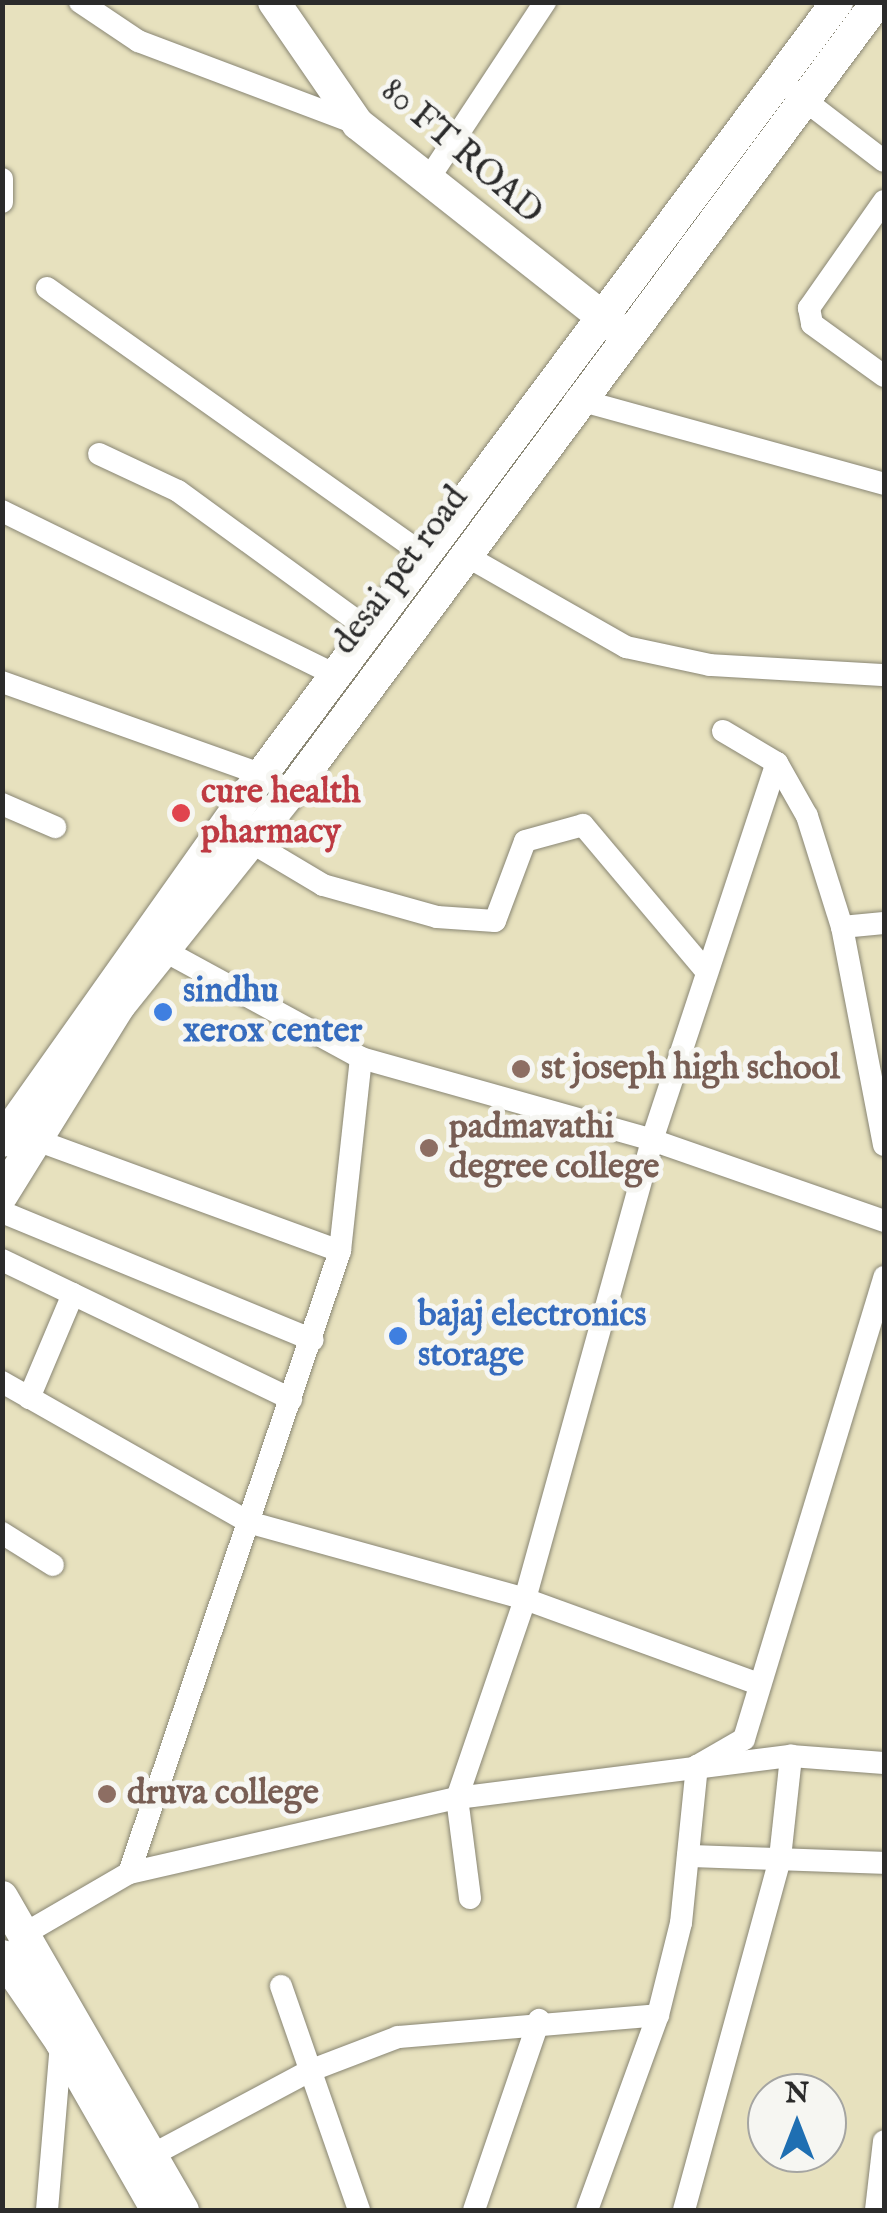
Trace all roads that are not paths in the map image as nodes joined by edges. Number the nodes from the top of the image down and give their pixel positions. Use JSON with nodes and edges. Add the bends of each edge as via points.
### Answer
{"nodes":[{"id":1,"x":80,"y":2,"type":"edge"},
{"id":2,"x":274,"y":2,"type":"edge"},
{"id":3,"x":546,"y":2,"type":"edge"},
{"id":4,"x":836,"y":2,"type":"edge"},
{"id":5,"x":877,"y":2,"type":"edge"},
{"id":6,"x":778,"y":83,"type":"junction"},
{"id":7,"x":808,"y":99,"type":"junction"},
{"id":8,"x":358,"y":124,"type":"junction"},
{"id":9,"x":884,"y":160,"type":"edge"},
{"id":10,"x":429,"y":178,"type":"junction"},
{"id":11,"x":2,"y":179,"type":"edge"},
{"id":12,"x":884,"y":201,"type":"edge"},
{"id":13,"x":2,"y":202,"type":"edge"},
{"id":14,"x":47,"y":288,"type":"dead end"},
{"id":15,"x":614,"y":326,"type":"junction"},
{"id":16,"x":884,"y":376,"type":"edge"},
{"id":17,"x":576,"y":400,"type":"junction"},
{"id":18,"x":98,"y":454,"type":"dead end"},
{"id":19,"x":884,"y":484,"type":"edge"},
{"id":20,"x":2,"y":512,"type":"edge"},
{"id":21,"x":463,"y":554,"type":"junction"},
{"id":22,"x":426,"y":556,"type":"junction"},
{"id":23,"x":369,"y":630,"type":"junction"},
{"id":24,"x":336,"y":674,"type":"junction"},
{"id":25,"x":884,"y":675,"type":"edge"},
{"id":26,"x":2,"y":682,"type":"edge"},
{"id":27,"x":723,"y":731,"type":"dead end"},
{"id":28,"x":777,"y":763,"type":"junction"},
{"id":29,"x":262,"y":774,"type":"junction"},
{"id":30,"x":294,"y":788,"type":"junction"},
{"id":31,"x":2,"y":804,"type":"edge"},
{"id":32,"x":55,"y":827,"type":"dead end"},
{"id":33,"x":251,"y":842,"type":"junction"},
{"id":34,"x":884,"y":923,"type":"edge"},
{"id":35,"x":842,"y":927,"type":"junction"},
{"id":36,"x":153,"y":944,"type":"junction"},
{"id":37,"x":706,"y":972,"type":"junction"},
{"id":38,"x":361,"y":1058,"type":"junction"},
{"id":39,"x":652,"y":1140,"type":"junction"},
{"id":40,"x":2,"y":1141,"type":"edge"},
{"id":41,"x":39,"y":1142,"type":"junction"},
{"id":42,"x":884,"y":1146,"type":"edge"},
{"id":43,"x":2,"y":1195,"type":"edge"},
{"id":44,"x":2,"y":1212,"type":"edge"},
{"id":45,"x":884,"y":1221,"type":"edge"},
{"id":46,"x":340,"y":1251,"type":"junction"},
{"id":47,"x":2,"y":1260,"type":"edge"},
{"id":48,"x":884,"y":1277,"type":"edge"},
{"id":49,"x":73,"y":1294,"type":"junction"},
{"id":50,"x":313,"y":1340,"type":"junction"},
{"id":51,"x":2,"y":1382,"type":"edge"},
{"id":52,"x":29,"y":1398,"type":"junction"},
{"id":53,"x":291,"y":1398,"type":"junction"},
{"id":54,"x":248,"y":1522,"type":"junction"},
{"id":55,"x":2,"y":1533,"type":"edge"},
{"id":56,"x":54,"y":1565,"type":"dead end"},
{"id":57,"x":525,"y":1599,"type":"junction"},
{"id":58,"x":759,"y":1684,"type":"junction"},
{"id":59,"x":791,"y":1756,"type":"junction"},
{"id":60,"x":884,"y":1763,"type":"edge"},
{"id":61,"x":697,"y":1766,"type":"junction"},
{"id":62,"x":458,"y":1798,"type":"junction"},
{"id":63,"x":688,"y":1856,"type":"junction"},
{"id":64,"x":780,"y":1858,"type":"junction"},
{"id":65,"x":884,"y":1863,"type":"edge"},
{"id":66,"x":129,"y":1873,"type":"junction"},
{"id":67,"x":2,"y":1897,"type":"edge"},
{"id":68,"x":470,"y":1898,"type":"dead end"},
{"id":69,"x":10,"y":1956,"type":"edge"},
{"id":70,"x":282,"y":1986,"type":"dead end"},
{"id":71,"x":658,"y":2015,"type":"junction"},
{"id":72,"x":539,"y":2020,"type":"junction"},
{"id":73,"x":61,"y":2042,"type":"junction"},
{"id":74,"x":309,"y":2071,"type":"junction"},
{"id":75,"x":884,"y":2141,"type":"edge"},
{"id":76,"x":152,"y":2155,"type":"junction"},
{"id":77,"x":47,"y":2210,"type":"edge"},
{"id":78,"x":156,"y":2210,"type":"edge"},
{"id":79,"x":183,"y":2210,"type":"edge"},
{"id":80,"x":359,"y":2210,"type":"edge"},
{"id":81,"x":474,"y":2210,"type":"edge"},
{"id":82,"x":587,"y":2210,"type":"edge"},
{"id":83,"x":684,"y":2210,"type":"edge"},
{"id":84,"x":876,"y":2210,"type":"edge"}],
"edges":[{"from":1,"to":8,"type":"street","via":[[155,48]]},
{"from":2,"to":8,"type":"street","name":"80 FT ROAD"},
{"from":3,"to":10,"type":"street"},
{"from":4,"to":6,"type":"street","name":"desai pet road"},
{"from":5,"to":7,"type":"street","name":"desai pet road"},
{"from":6,"to":7,"type":"street"},
{"from":6,"to":15,"type":"street","name":"desai pet road"},
{"from":7,"to":9,"type":"street"},
{"from":7,"to":15,"type":"street","name":"desai pet road"},
{"from":8,"to":10,"type":"street","name":"80 FT ROAD"},
{"from":10,"to":15,"type":"street","name":"80 FT ROAD"},
{"from":11,"to":13,"type":"street"},
{"from":12,"to":16,"type":"street","via":[[809,308],[812,324]]},
{"from":14,"to":22,"type":"street"},
{"from":15,"to":17,"type":"street","name":"desai pet road"},
{"from":15,"to":22,"type":"street","name":"desai pet road"},
{"from":17,"to":19,"type":"street"},
{"from":17,"to":21,"type":"street","name":"desai pet road"},
{"from":18,"to":23,"type":"street","via":[[178,491]]},
{"from":20,"to":24,"type":"street"},
{"from":21,"to":25,"type":"street","via":[[626,647],[710,664]]},
{"from":21,"to":30,"type":"street","name":"desai pet road"},
{"from":22,"to":23,"type":"street","name":"desai pet road"},
{"from":23,"to":24,"type":"street","name":"desai pet road"},
{"from":24,"to":29,"type":"street","name":"desai pet road"},
{"from":26,"to":29,"type":"street"},
{"from":27,"to":28,"type":"street"},
{"from":28,"to":35,"type":"street","via":[[807,816]]},
{"from":28,"to":37,"type":"street"},
{"from":29,"to":30,"type":"street"},
{"from":29,"to":36,"type":"street","name":"desai pet road"},
{"from":30,"to":33,"type":"street","name":"desai pet road"},
{"from":31,"to":32,"type":"street"},
{"from":33,"to":36,"type":"street","name":"desai pet road"},
{"from":33,"to":37,"type":"street","via":[[324,885],[436,917],[495,921],[525,841],[582,825]]},
{"from":34,"to":35,"type":"street"},
{"from":35,"to":42,"type":"street"},
{"from":36,"to":38,"type":"street"},
{"from":36,"to":40,"type":"street","name":"desai pet road"},
{"from":36,"to":41,"type":"street","name":"desai pet road"},
{"from":37,"to":39,"type":"street"},
{"from":38,"to":39,"type":"street"},
{"from":38,"to":46,"type":"street"},
{"from":39,"to":45,"type":"street"},
{"from":39,"to":57,"type":"street"},
{"from":41,"to":43,"type":"street","name":"desai pet road"},
{"from":41,"to":46,"type":"street"},
{"from":44,"to":50,"type":"street"},
{"from":46,"to":50,"type":"street"},
{"from":47,"to":49,"type":"street"},
{"from":48,"to":58,"type":"street"},
{"from":49,"to":52,"type":"street"},
{"from":49,"to":53,"type":"street"},
{"from":50,"to":53,"type":"street"},
{"from":51,"to":52,"type":"street"},
{"from":52,"to":54,"type":"street"},
{"from":53,"to":54,"type":"street"},
{"from":54,"to":57,"type":"street"},
{"from":54,"to":66,"type":"street"},
{"from":55,"to":56,"type":"street"},
{"from":57,"to":58,"type":"street"},
{"from":57,"to":62,"type":"street"},
{"from":58,"to":61,"type":"street","via":[[744,1739]]},
{"from":59,"to":60,"type":"street"},
{"from":59,"to":61,"type":"street"},
{"from":59,"to":64,"type":"street"},
{"from":61,"to":62,"type":"street"},
{"from":61,"to":63,"type":"street"},
{"from":62,"to":66,"type":"street"},
{"from":62,"to":68,"type":"street"},
{"from":63,"to":64,"type":"street"},
{"from":63,"to":71,"type":"street","via":[[682,1923]]},
{"from":64,"to":65,"type":"street"},
{"from":64,"to":83,"type":"street"},
{"from":66,"to":69,"type":"street"},
{"from":67,"to":69,"type":"street"},
{"from":69,"to":73,"type":"street"},
{"from":69,"to":76,"type":"street"},
{"from":70,"to":74,"type":"street"},
{"from":71,"to":72,"type":"street"},
{"from":71,"to":82,"type":"street"},
{"from":72,"to":74,"type":"street","via":[[398,2037]]},
{"from":72,"to":81,"type":"street"},
{"from":73,"to":77,"type":"street"},
{"from":73,"to":78,"type":"street"},
{"from":74,"to":76,"type":"street"},
{"from":74,"to":80,"type":"street"},
{"from":75,"to":84,"type":"street"},
{"from":76,"to":79,"type":"street"}]}
